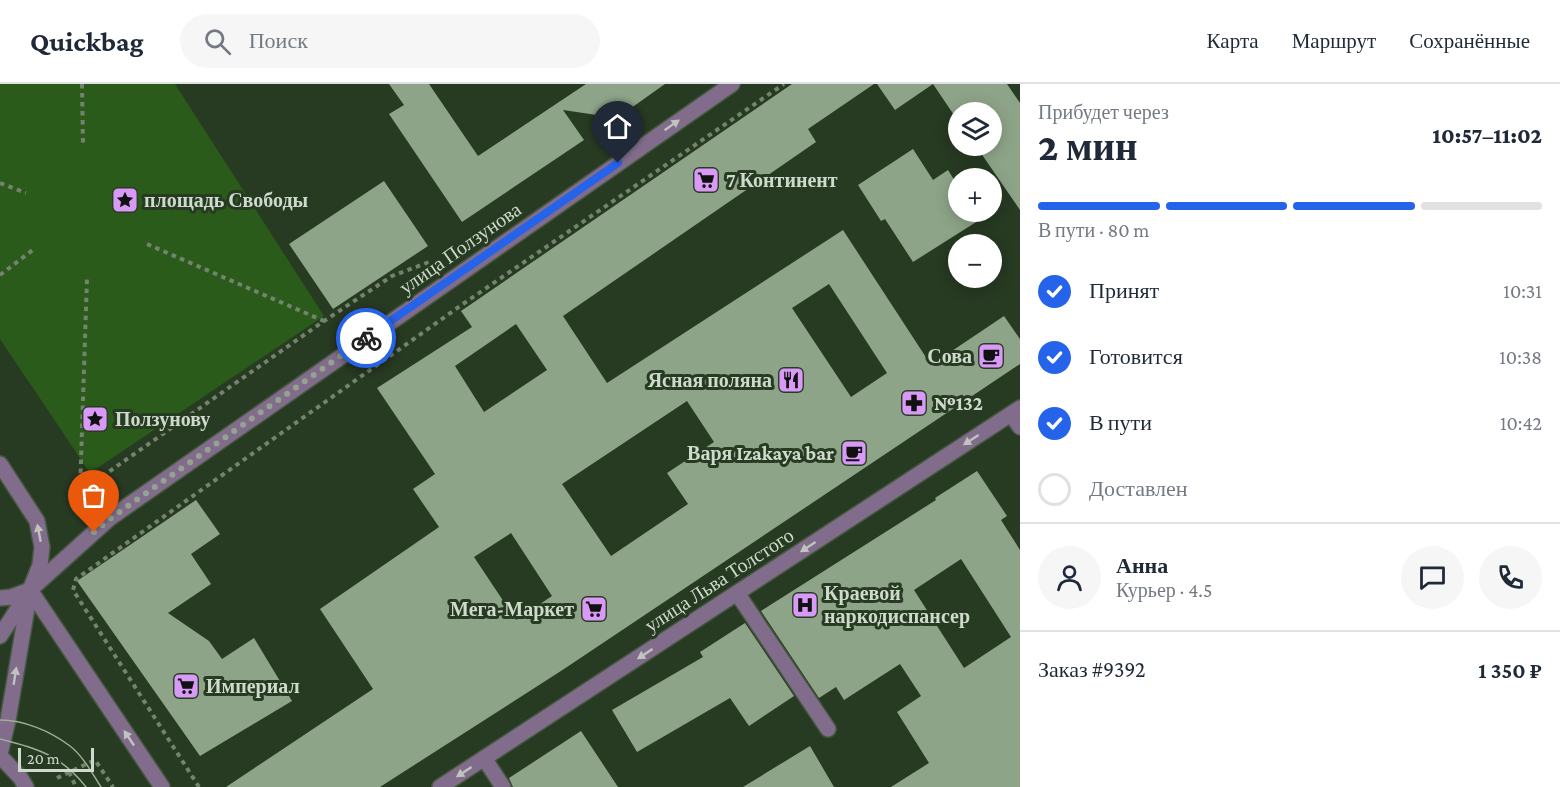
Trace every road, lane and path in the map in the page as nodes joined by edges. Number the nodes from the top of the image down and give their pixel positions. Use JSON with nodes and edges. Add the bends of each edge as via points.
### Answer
{"nodes":[{"id":1,"x":82,"y":84,"type":"edge"},
{"id":2,"x":732,"y":84,"type":"edge"},
{"id":3,"x":784,"y":84,"type":"edge"},
{"id":4,"x":83,"y":146,"type":"dead end"},
{"id":5,"x":0,"y":183,"type":"edge"},
{"id":6,"x":26,"y":193,"type":"dead end"},
{"id":7,"x":147,"y":244,"type":"dead end"},
{"id":8,"x":34,"y":249,"type":"dead end"},
{"id":9,"x":432,"y":261,"type":"dead end"},
{"id":10,"x":0,"y":275,"type":"edge"},
{"id":11,"x":87,"y":278,"type":"dead end"},
{"id":12,"x":324,"y":321,"type":"junction"},
{"id":13,"x":1017,"y":416,"type":"edge"},
{"id":14,"x":0,"y":464,"type":"edge"},
{"id":15,"x":30,"y":590,"type":"junction"},
{"id":16,"x":737,"y":593,"type":"junction"},
{"id":17,"x":0,"y":598,"type":"edge"},
{"id":18,"x":0,"y":636,"type":"edge"},
{"id":19,"x":828,"y":729,"type":"dead end"},
{"id":20,"x":0,"y":755,"type":"edge"},
{"id":21,"x":484,"y":758,"type":"junction"},
{"id":22,"x":69,"y":772,"type":"junction"},
{"id":23,"x":57,"y":778,"type":"dead end"},
{"id":24,"x":23,"y":782,"type":"edge"},
{"id":25,"x":76,"y":787,"type":"edge"},
{"id":26,"x":113,"y":787,"type":"edge"},
{"id":27,"x":162,"y":787,"type":"edge"},
{"id":28,"x":199,"y":787,"type":"edge"},
{"id":29,"x":440,"y":787,"type":"edge"},
{"id":30,"x":503,"y":787,"type":"edge"}],
"edges":[{"from":1,"to":4,"type":"path"},
{"from":15,"to":2,"type":"street","name":"улица Ползунова","one_way":true,"via":[[111,518]]},
{"from":3,"to":28,"type":"path","via":[[463,304],[76,579],[73,590]]},
{"from":5,"to":6,"type":"path"},
{"from":7,"to":12,"type":"path"},
{"from":8,"to":10,"type":"path"},
{"from":9,"to":12,"type":"path","via":[[392,276]]},
{"from":11,"to":12,"type":"path","via":[[80,492]]},
{"from":13,"to":16,"type":"street","name":"улица Льва Толстого","one_way":true},
{"from":15,"to":14,"type":"street","one_way":true,"via":[[42,547],[37,521]]},
{"from":15,"to":17,"type":"street"},
{"from":15,"to":18,"type":"street","name":"улица Ползунова"},
{"from":20,"to":15,"type":"street","one_way":true},
{"from":27,"to":15,"type":"street","one_way":true},
{"from":16,"to":19,"type":"street"},
{"from":16,"to":21,"type":"street","name":"улица Льва Толстого","one_way":true},
{"from":20,"to":24,"type":"street"},
{"from":21,"to":29,"type":"street","name":"улица Льва Толстого","one_way":true},
{"from":21,"to":30,"type":"street"},
{"from":22,"to":23,"type":"path"},
{"from":22,"to":25,"type":"path"},
{"from":22,"to":26,"type":"path","via":[[94,760]]}]}
